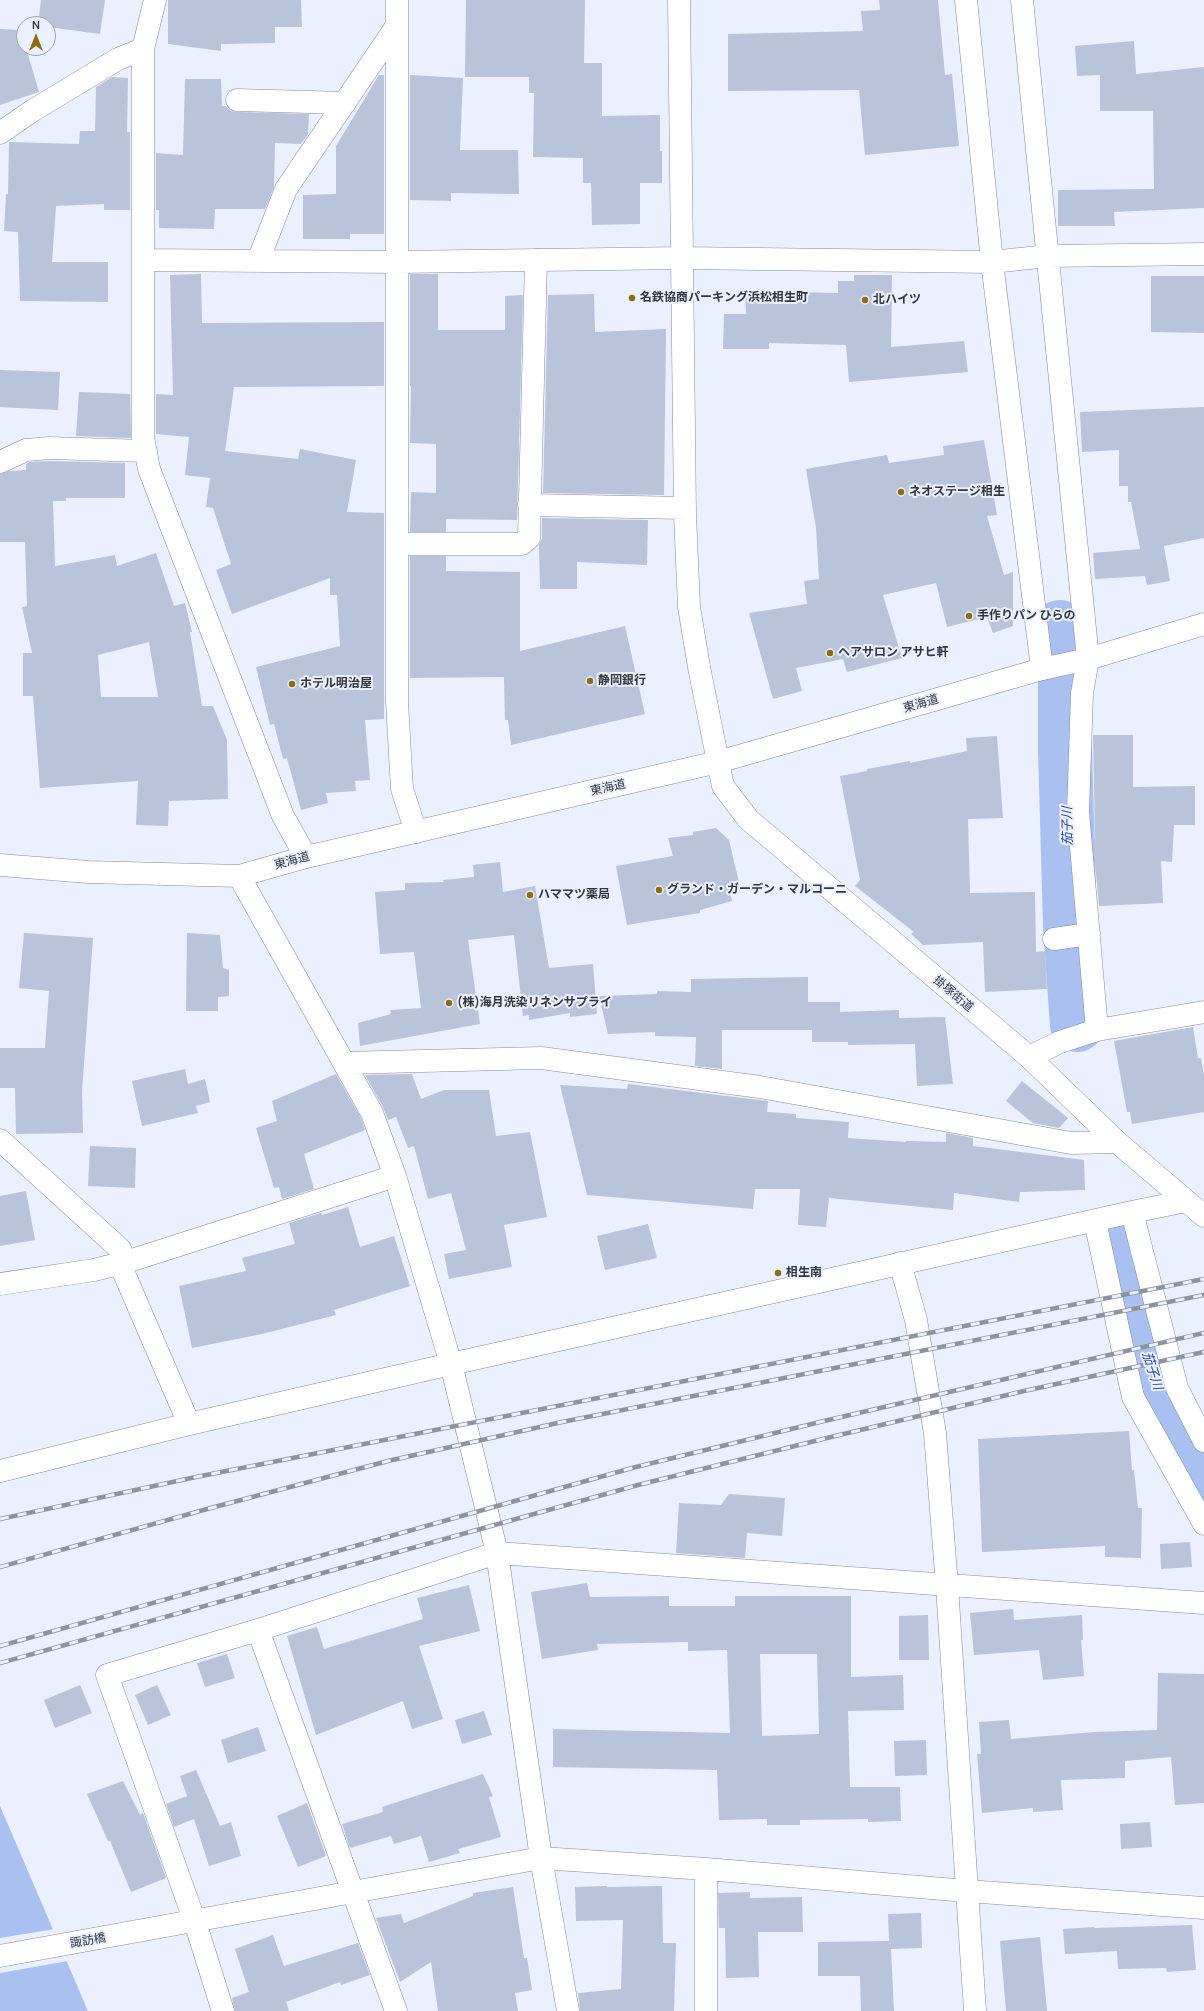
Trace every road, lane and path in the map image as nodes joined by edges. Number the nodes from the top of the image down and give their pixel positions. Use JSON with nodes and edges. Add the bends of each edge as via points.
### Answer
{"nodes":[{"id":1,"x":155,"y":0,"type":"edge"},
{"id":2,"x":397,"y":0,"type":"edge"},
{"id":3,"x":678,"y":0,"type":"edge"},
{"id":4,"x":966,"y":0,"type":"edge"},
{"id":5,"x":1022,"y":0,"type":"edge"},
{"id":6,"x":396,"y":27,"type":"junction"},
{"id":7,"x":143,"y":49,"type":"junction"},
{"id":8,"x":237,"y":100,"type":"dead end"},
{"id":9,"x":345,"y":103,"type":"junction"},
{"id":10,"x":0,"y":132,"type":"edge"},
{"id":11,"x":1204,"y":254,"type":"edge"},
{"id":12,"x":1048,"y":256,"type":"junction"},
{"id":13,"x":682,"y":258,"type":"junction"},
{"id":14,"x":143,"y":260,"type":"junction"},
{"id":15,"x":536,"y":260,"type":"junction"},
{"id":16,"x":258,"y":261,"type":"junction"},
{"id":17,"x":398,"y":262,"type":"junction"},
{"id":18,"x":992,"y":262,"type":"junction"},
{"id":19,"x":146,"y":451,"type":"junction"},
{"id":20,"x":0,"y":462,"type":"edge"},
{"id":21,"x":529,"y":505,"type":"junction"},
{"id":22,"x":685,"y":508,"type":"junction"},
{"id":23,"x":397,"y":544,"type":"junction"},
{"id":24,"x":1204,"y":624,"type":"edge"},
{"id":25,"x":1088,"y":659,"type":"junction"},
{"id":26,"x":1042,"y":669,"type":"junction"},
{"id":27,"x":718,"y":762,"type":"junction"},
{"id":28,"x":416,"y":832,"type":"junction"},
{"id":29,"x":306,"y":857,"type":"junction"},
{"id":30,"x":0,"y":865,"type":"edge"},
{"id":31,"x":240,"y":876,"type":"junction"},
{"id":32,"x":1089,"y":934,"type":"junction"},
{"id":33,"x":1054,"y":939,"type":"dead end"},
{"id":34,"x":1204,"y":1012,"type":"edge"},
{"id":35,"x":1097,"y":1030,"type":"junction"},
{"id":36,"x":1029,"y":1057,"type":"junction"},
{"id":37,"x":344,"y":1063,"type":"junction"},
{"id":38,"x":0,"y":1140,"type":"edge"},
{"id":39,"x":1117,"y":1142,"type":"junction"},
{"id":40,"x":395,"y":1176,"type":"junction"},
{"id":41,"x":1186,"y":1201,"type":"junction"},
{"id":42,"x":1132,"y":1212,"type":"junction"},
{"id":43,"x":1204,"y":1216,"type":"edge"},
{"id":44,"x":1095,"y":1221,"type":"junction"},
{"id":45,"x":123,"y":1263,"type":"junction"},
{"id":46,"x":900,"y":1263,"type":"junction"},
{"id":47,"x":0,"y":1284,"type":"edge"},
{"id":48,"x":450,"y":1364,"type":"junction"},
{"id":49,"x":189,"y":1424,"type":"junction"},
{"id":50,"x":1204,"y":1442,"type":"edge"},
{"id":51,"x":0,"y":1471,"type":"edge"},
{"id":52,"x":1204,"y":1524,"type":"edge"},
{"id":53,"x":497,"y":1553,"type":"junction"},
{"id":54,"x":947,"y":1586,"type":"junction"},
{"id":55,"x":1204,"y":1603,"type":"edge"},
{"id":56,"x":258,"y":1630,"type":"junction"},
{"id":57,"x":541,"y":1858,"type":"junction"},
{"id":58,"x":706,"y":1869,"type":"junction"},
{"id":59,"x":967,"y":1891,"type":"junction"},
{"id":60,"x":352,"y":1892,"type":"junction"},
{"id":61,"x":1204,"y":1908,"type":"edge"},
{"id":62,"x":185,"y":1924,"type":"junction"},
{"id":63,"x":0,"y":1956,"type":"edge"},
{"id":64,"x":223,"y":2011,"type":"edge"},
{"id":65,"x":396,"y":2011,"type":"edge"},
{"id":66,"x":568,"y":2011,"type":"edge"},
{"id":67,"x":706,"y":2011,"type":"edge"},
{"id":68,"x":975,"y":2011,"type":"edge"}],
"edges":[{"from":1,"to":7,"type":"main road"},
{"from":2,"to":6,"type":"main road"},
{"from":3,"to":13,"type":"main road","name":"掛塚街道"},
{"from":4,"to":18,"type":"main road"},
{"from":5,"to":12,"type":"main road"},
{"from":6,"to":9,"type":"main road"},
{"from":6,"to":17,"type":"main road"},
{"from":7,"to":10,"type":"main road","via":[[118,59]]},
{"from":7,"to":14,"type":"main road"},
{"from":8,"to":9,"type":"main road"},
{"from":9,"to":16,"type":"main road","via":[[286,189]]},
{"from":11,"to":12,"type":"main road"},
{"from":12,"to":18,"type":"main road"},
{"from":12,"to":25,"type":"main road"},
{"from":13,"to":15,"type":"main road"},
{"from":13,"to":18,"type":"main road"},
{"from":13,"to":22,"type":"main road","name":"掛塚街道"},
{"from":14,"to":16,"type":"main road"},
{"from":14,"to":19,"type":"main road","via":[[143,437]]},
{"from":15,"to":17,"type":"main road"},
{"from":15,"to":21,"type":"main road"},
{"from":16,"to":17,"type":"main road"},
{"from":17,"to":23,"type":"main road"},
{"from":18,"to":26,"type":"main road"},
{"from":19,"to":20,"type":"main road","via":[[50,448],[26,450]]},
{"from":19,"to":29,"type":"main road","via":[[149,469],[283,816]]},
{"from":21,"to":22,"type":"main road"},
{"from":21,"to":23,"type":"main road","via":[[529,538],[522,544]]},
{"from":22,"to":27,"type":"main road","name":"掛塚街道","via":[[689,607]]},
{"from":23,"to":28,"type":"main road","via":[[397,702],[402,789]]},
{"from":24,"to":25,"type":"main road","name":"東海道"},
{"from":25,"to":26,"type":"main road","name":"東海道"},
{"from":25,"to":32,"type":"main road","via":[[1082,693],[1078,812]]},
{"from":26,"to":27,"type":"main road","name":"東海道"},
{"from":27,"to":28,"type":"main road","name":"東海道"},
{"from":27,"to":36,"type":"main road","name":"掛塚街道","via":[[723,786],[748,819]]},
{"from":28,"to":29,"type":"main road","name":"東海道"},
{"from":29,"to":31,"type":"main road","name":"東海道"},
{"from":30,"to":31,"type":"main road","name":"東海道","via":[[88,872]]},
{"from":31,"to":37,"type":"main road"},
{"from":32,"to":33,"type":"main road"},
{"from":32,"to":35,"type":"main road"},
{"from":34,"to":35,"type":"main road"},
{"from":35,"to":36,"type":"main road","via":[[1060,1042]]},
{"from":36,"to":39,"type":"main road","name":"掛塚街道"},
{"from":37,"to":39,"type":"main road","via":[[540,1058],[760,1088],[1071,1142]]},
{"from":37,"to":40,"type":"main road","via":[[372,1112]]},
{"from":38,"to":45,"type":"main road","via":[[120,1248]]},
{"from":39,"to":41,"type":"main road","name":"掛塚街道"},
{"from":40,"to":45,"type":"main road"},
{"from":40,"to":48,"type":"main road"},
{"from":41,"to":42,"type":"main road"},
{"from":41,"to":43,"type":"main road","name":"掛塚街道"},
{"from":42,"to":44,"type":"main road"},
{"from":42,"to":50,"type":"main road","via":[[1177,1388]]},
{"from":44,"to":46,"type":"main road"},
{"from":44,"to":52,"type":"main road","via":[[1133,1397]]},
{"from":45,"to":47,"type":"main road","via":[[94,1270]]},
{"from":45,"to":49,"type":"main road"},
{"from":46,"to":48,"type":"main road"},
{"from":46,"to":54,"type":"main road","via":[[916,1320],[935,1433]]},
{"from":48,"to":49,"type":"main road"},
{"from":48,"to":53,"type":"main road"},
{"from":49,"to":51,"type":"main road"},
{"from":53,"to":54,"type":"main road"},
{"from":53,"to":56,"type":"main road"},
{"from":53,"to":57,"type":"main road"},
{"from":54,"to":55,"type":"main road"},
{"from":54,"to":59,"type":"main road"},
{"from":56,"to":60,"type":"main road"},
{"from":56,"to":62,"type":"main road","via":[[107,1675]]},
{"from":57,"to":58,"type":"main road","name":"諏訪橋"},
{"from":57,"to":60,"type":"main road","name":"諏訪橋"},
{"from":57,"to":66,"type":"main road"},
{"from":58,"to":59,"type":"main road","name":"諏訪橋"},
{"from":58,"to":67,"type":"main road"},
{"from":59,"to":61,"type":"main road","name":"諏訪橋"},
{"from":59,"to":68,"type":"main road"},
{"from":60,"to":62,"type":"main road","name":"諏訪橋"},
{"from":60,"to":65,"type":"main road"},
{"from":62,"to":63,"type":"main road","name":"諏訪橋"},
{"from":62,"to":64,"type":"main road"}]}
